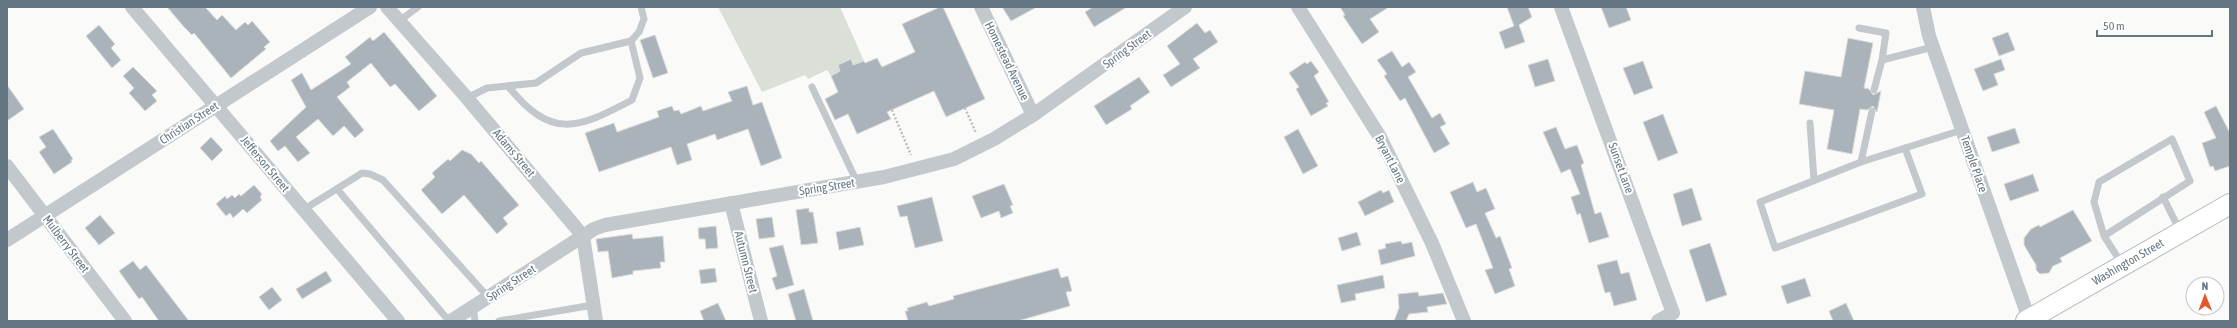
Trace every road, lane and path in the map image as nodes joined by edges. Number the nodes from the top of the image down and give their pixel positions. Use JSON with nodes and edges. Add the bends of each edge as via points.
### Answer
{"nodes":[{"id":1,"x":132,"y":7,"type":"edge"},
{"id":2,"x":370,"y":7,"type":"edge"},
{"id":3,"x":387,"y":7,"type":"edge"},
{"id":4,"x":418,"y":7,"type":"edge"},
{"id":5,"x":641,"y":7,"type":"edge"},
{"id":6,"x":982,"y":7,"type":"edge"},
{"id":7,"x":1185,"y":7,"type":"edge"},
{"id":8,"x":1298,"y":7,"type":"edge"},
{"id":9,"x":1561,"y":7,"type":"edge"},
{"id":10,"x":1923,"y":7,"type":"edge"},
{"id":11,"x":399,"y":21,"type":"junction"},
{"id":12,"x":1859,"y":28,"type":"dead end"},
{"id":13,"x":631,"y":41,"type":"junction"},
{"id":14,"x":1933,"y":47,"type":"junction"},
{"id":15,"x":1882,"y":60,"type":"junction"},
{"id":16,"x":508,"y":86,"type":"junction"},
{"id":17,"x":812,"y":87,"type":"dead end"},
{"id":18,"x":1874,"y":90,"type":"dead end"},
{"id":19,"x":467,"y":98,"type":"junction"},
{"id":20,"x":215,"y":106,"type":"junction"},
{"id":21,"x":965,"y":108,"type":"dead end"},
{"id":22,"x":892,"y":110,"type":"dead end"},
{"id":23,"x":1872,"y":111,"type":"dead end"},
{"id":24,"x":1033,"y":115,"type":"junction"},
{"id":25,"x":1810,"y":123,"type":"dead end"},
{"id":26,"x":1962,"y":130,"type":"junction"},
{"id":27,"x":982,"y":146,"type":"junction"},
{"id":28,"x":1906,"y":148,"type":"junction"},
{"id":29,"x":1861,"y":162,"type":"junction"},
{"id":30,"x":7,"y":166,"type":"edge"},
{"id":31,"x":918,"y":170,"type":"junction"},
{"id":32,"x":1814,"y":180,"type":"junction"},
{"id":33,"x":857,"y":182,"type":"junction"},
{"id":34,"x":337,"y":189,"type":"junction"},
{"id":35,"x":2163,"y":197,"type":"junction"},
{"id":36,"x":731,"y":203,"type":"junction"},
{"id":37,"x":2230,"y":204,"type":"edge"},
{"id":38,"x":304,"y":210,"type":"junction"},
{"id":39,"x":44,"y":216,"type":"junction"},
{"id":40,"x":2181,"y":232,"type":"junction"},
{"id":41,"x":583,"y":236,"type":"junction"},
{"id":42,"x":2104,"y":236,"type":"junction"},
{"id":43,"x":7,"y":240,"type":"edge"},
{"id":44,"x":2123,"y":265,"type":"junction"},
{"id":45,"x":488,"y":297,"type":"junction"},
{"id":46,"x":593,"y":305,"type":"junction"},
{"id":47,"x":473,"y":307,"type":"junction"},
{"id":48,"x":2027,"y":320,"type":"edge"},
{"id":49,"x":125,"y":321,"type":"edge"},
{"id":50,"x":398,"y":321,"type":"edge"},
{"id":51,"x":450,"y":321,"type":"edge"},
{"id":52,"x":475,"y":321,"type":"edge"},
{"id":53,"x":500,"y":321,"type":"edge"},
{"id":54,"x":596,"y":321,"type":"edge"},
{"id":55,"x":761,"y":321,"type":"edge"},
{"id":56,"x":1464,"y":321,"type":"edge"},
{"id":57,"x":1658,"y":321,"type":"edge"}],
"edges":[{"from":1,"to":20,"type":"street","name":"Jefferson Street"},
{"from":2,"to":20,"type":"street","name":"Christian Street"},
{"from":3,"to":11,"type":"street","name":"Adams Street"},
{"from":4,"to":11,"type":"lane"},
{"from":5,"to":13,"type":"lane","via":[[644,19],[639,32]]},
{"from":6,"to":24,"type":"street","name":"Homestead Avenue"},
{"from":7,"to":24,"type":"street","name":"Spring Street"},
{"from":8,"to":56,"type":"street","name":"Bryant Lane","via":[[1380,137],[1432,243]]},
{"from":9,"to":57,"type":"street","name":"Sunset Lane","via":[[1674,313]]},
{"from":10,"to":14,"type":"street","name":"Temple Place"},
{"from":11,"to":19,"type":"street","name":"Adams Street"},
{"from":12,"to":15,"type":"lane","via":[[1886,33]]},
{"from":13,"to":16,"type":"lane","via":[[581,53],[536,82]]},
{"from":13,"to":16,"type":"lane","via":[[640,78],[632,100],[603,115],[580,123],[562,125],[544,120],[522,103]]},
{"from":14,"to":15,"type":"lane"},
{"from":14,"to":26,"type":"street","name":"Temple Place"},
{"from":15,"to":18,"type":"lane"},
{"from":16,"to":19,"type":"lane","via":[[487,88]]},
{"from":17,"to":33,"type":"lane"},
{"from":19,"to":41,"type":"street","name":"Adams Street"},
{"from":20,"to":38,"type":"street","name":"Jefferson Street"},
{"from":20,"to":39,"type":"street","name":"Christian Street"},
{"from":21,"to":27,"type":"path"},
{"from":22,"to":31,"type":"path"},
{"from":23,"to":29,"type":"lane"},
{"from":24,"to":27,"type":"street","name":"Spring Street"},
{"from":25,"to":32,"type":"lane"},
{"from":26,"to":28,"type":"lane"},
{"from":26,"to":48,"type":"street","name":"Temple Place"},
{"from":27,"to":31,"type":"street","name":"Spring Street","via":[[954,159]]},
{"from":28,"to":29,"type":"lane"},
{"from":28,"to":32,"type":"lane","via":[[1922,194],[1775,248],[1760,202]]},
{"from":29,"to":32,"type":"lane"},
{"from":30,"to":39,"type":"street","name":"Mulberry Street"},
{"from":31,"to":33,"type":"street","name":"Spring Street"},
{"from":33,"to":36,"type":"street","name":"Spring Street"},
{"from":34,"to":38,"type":"lane"},
{"from":34,"to":45,"type":"lane","via":[[362,174],[370,174],[383,180]]},
{"from":34,"to":51,"type":"lane"},
{"from":35,"to":40,"type":"lane"},
{"from":35,"to":42,"type":"lane"},
{"from":35,"to":42,"type":"lane","via":[[2190,181],[2172,139],[2099,182],[2094,202]]},
{"from":36,"to":41,"type":"street","name":"Spring Street","via":[[616,222],[594,229]]},
{"from":36,"to":55,"type":"street","name":"Autumn Street"},
{"from":37,"to":40,"type":"main road","name":"Washington Street"},
{"from":38,"to":50,"type":"street","name":"Jefferson Street"},
{"from":39,"to":43,"type":"street","name":"Christian Street"},
{"from":39,"to":49,"type":"street","name":"Mulberry Street"},
{"from":40,"to":44,"type":"main road","name":"Washington Street"},
{"from":41,"to":45,"type":"street","name":"Spring Street"},
{"from":41,"to":46,"type":"street"},
{"from":42,"to":44,"type":"lane"},
{"from":44,"to":48,"type":"main road","name":"Washington Street"},
{"from":45,"to":47,"type":"street","name":"Spring Street"},
{"from":46,"to":53,"type":"lane"},
{"from":46,"to":54,"type":"street"},
{"from":47,"to":51,"type":"street","name":"Spring Street"},
{"from":47,"to":52,"type":"lane"}]}
